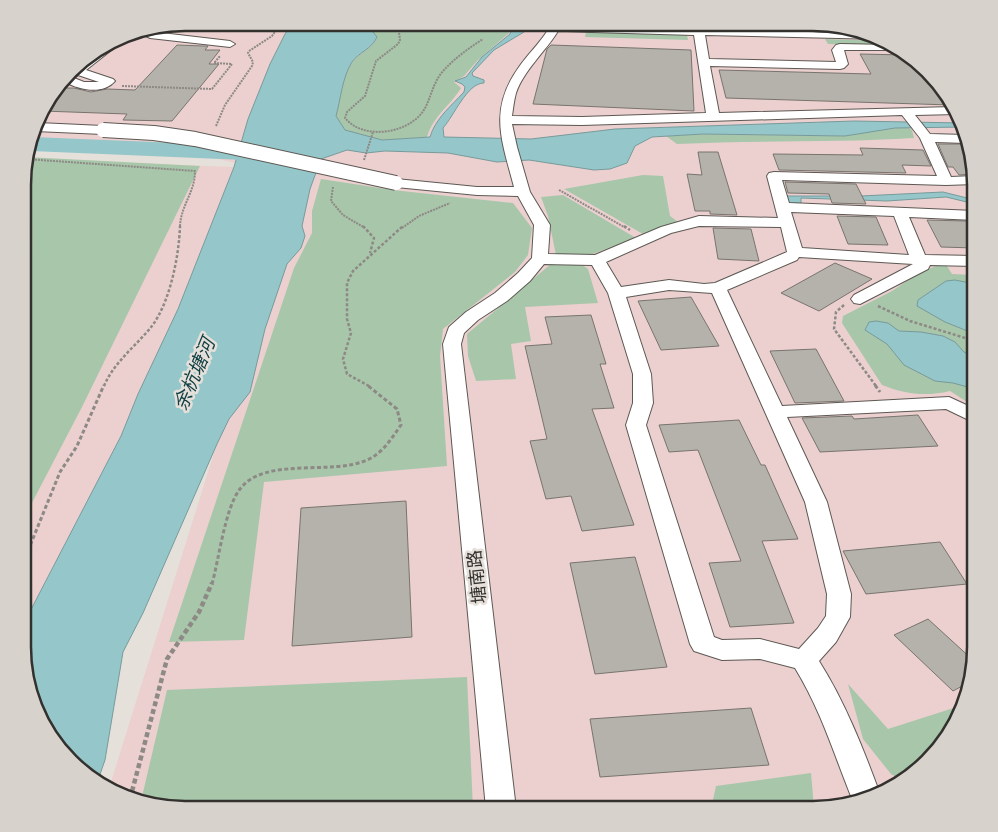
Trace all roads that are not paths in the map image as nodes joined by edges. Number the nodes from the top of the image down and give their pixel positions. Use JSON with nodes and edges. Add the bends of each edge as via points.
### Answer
{"nodes":[{"id":1,"x":552,"y":32,"type":"edge"},
{"id":2,"x":699,"y":32,"type":"edge"},
{"id":3,"x":732,"y":32,"type":"edge"},
{"id":4,"x":150,"y":35,"type":"edge"},
{"id":5,"x":833,"y":35,"type":"joint"},
{"id":6,"x":852,"y":36,"type":"edge"},
{"id":7,"x":230,"y":44,"type":"road end"},
{"id":8,"x":883,"y":48,"type":"edge"},
{"id":9,"x":704,"y":62,"type":"junction"},
{"id":10,"x":78,"y":75,"type":"edge"},
{"id":11,"x":107,"y":84,"type":"road end"},
{"id":12,"x":949,"y":114,"type":"edge"},
{"id":13,"x":713,"y":118,"type":"junction"},
{"id":14,"x":506,"y":125,"type":"junction"},
{"id":15,"x":916,"y":125,"type":"junction"},
{"id":16,"x":42,"y":127,"type":"edge"},
{"id":17,"x":959,"y":137,"type":"edge"},
{"id":18,"x":966,"y":180,"type":"edge"},
{"id":19,"x":946,"y":181,"type":"junction"},
{"id":20,"x":523,"y":192,"type":"junction"},
{"id":21,"x":899,"y":211,"type":"junction"},
{"id":22,"x":966,"y":214,"type":"edge"},
{"id":23,"x":785,"y":215,"type":"junction"},
{"id":24,"x":795,"y":252,"type":"junction"},
{"id":25,"x":540,"y":259,"type":"junction"},
{"id":26,"x":920,"y":259,"type":"junction"},
{"id":27,"x":597,"y":260,"type":"junction"},
{"id":28,"x":966,"y":261,"type":"edge"},
{"id":29,"x":718,"y":288,"type":"junction"},
{"id":30,"x":616,"y":293,"type":"junction"},
{"id":31,"x":860,"y":299,"type":"road end"},
{"id":32,"x":775,"y":412,"type":"junction"},
{"id":33,"x":967,"y":412,"type":"edge"},
{"id":34,"x":804,"y":660,"type":"junction"},
{"id":35,"x":865,"y":792,"type":"edge"},
{"id":36,"x":500,"y":801,"type":"edge"}],
"edges":[{"from":1,"to":14,"type":"street","via":[[524,68],[510,93]]},
{"from":2,"to":9,"type":"street"},
{"from":3,"to":5,"type":"street"},
{"from":4,"to":7,"type":"street"},
{"from":5,"to":6,"type":"street"},
{"from":8,"to":9,"type":"street","via":[[840,48],[840,66]]},
{"from":9,"to":13,"type":"street"},
{"from":10,"to":11,"type":"street","via":[[109,81]]},
{"from":12,"to":15,"type":"street"},
{"from":13,"to":14,"type":"street"},
{"from":13,"to":15,"type":"street"},
{"from":14,"to":20,"type":"street"},
{"from":15,"to":17,"type":"street"},
{"from":15,"to":19,"type":"street"},
{"from":16,"to":20,"type":"street","bridge":true,"via":[[154,133],[396,183]]},
{"from":18,"to":19,"type":"street"},
{"from":19,"to":23,"type":"street","via":[[774,176]]},
{"from":20,"to":25,"type":"street","via":[[542,225]]},
{"from":21,"to":22,"type":"street"},
{"from":21,"to":23,"type":"street"},
{"from":21,"to":26,"type":"street"},
{"from":23,"to":24,"type":"street"},
{"from":23,"to":27,"type":"street","via":[[698,221],[666,230]]},
{"from":24,"to":26,"type":"street"},
{"from":24,"to":29,"type":"street","via":[[791,258]]},
{"from":25,"to":27,"type":"street"},
{"from":25,"to":36,"type":"street","name":"塘南路","via":[[501,297],[455,331],[452,344]]},
{"from":26,"to":28,"type":"street"},
{"from":26,"to":31,"type":"street","via":[[922,266]]},
{"from":27,"to":30,"type":"street"},
{"from":29,"to":30,"type":"street","via":[[669,285]]},
{"from":29,"to":32,"type":"street"},
{"from":30,"to":34,"type":"street","via":[[642,374],[643,403],[636,424],[702,644],[722,650],[760,649]]},
{"from":32,"to":33,"type":"street","via":[[949,403]]},
{"from":32,"to":34,"type":"street","via":[[816,502],[839,594],[838,617],[827,635]]},
{"from":34,"to":35,"type":"street","via":[[816,678],[852,755]]}]}
